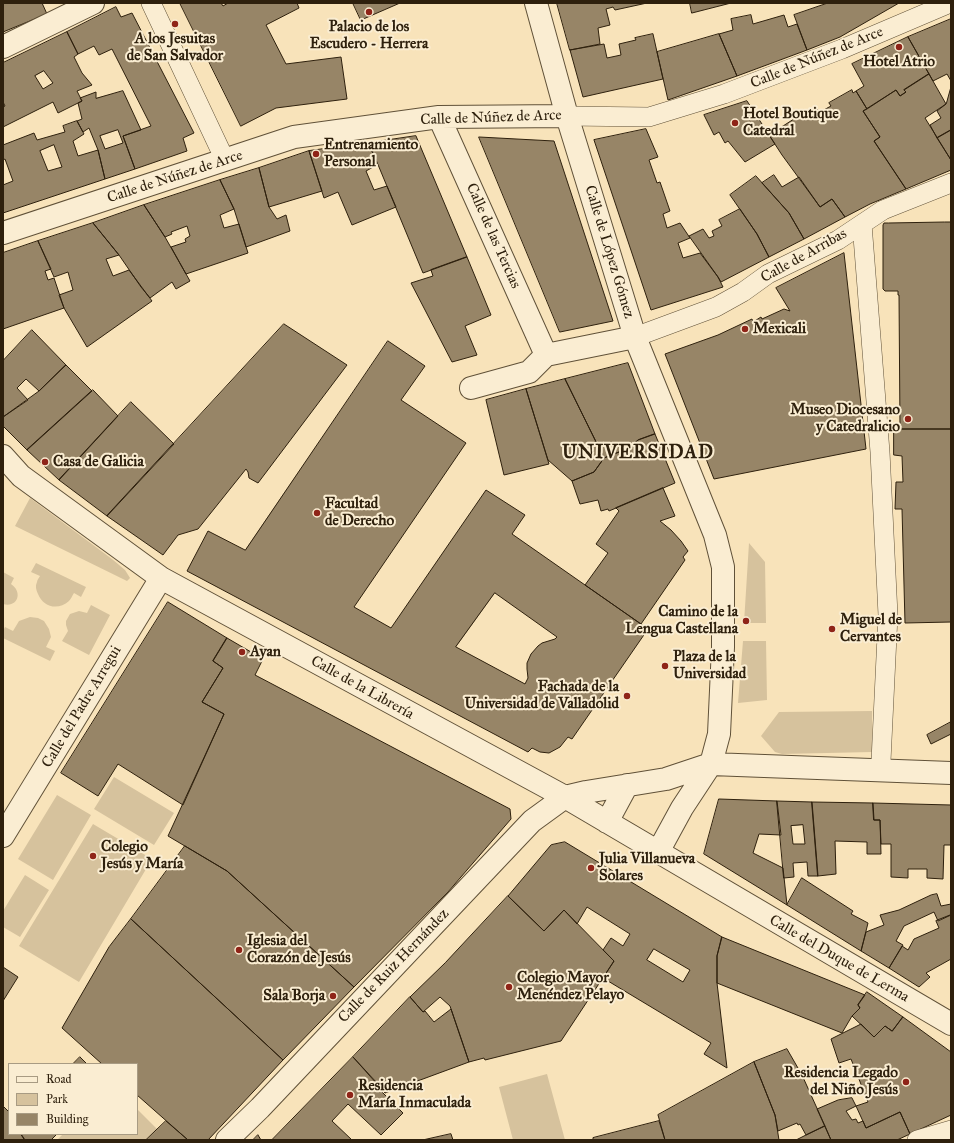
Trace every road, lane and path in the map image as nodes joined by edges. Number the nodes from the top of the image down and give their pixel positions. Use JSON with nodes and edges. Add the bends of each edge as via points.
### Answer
{"nodes":[{"id":1,"x":93,"y":3,"type":"edge"},
{"id":2,"x":151,"y":3,"type":"edge"},
{"id":3,"x":536,"y":3,"type":"edge"},
{"id":4,"x":950,"y":3,"type":"edge"},
{"id":5,"x":3,"y":47,"type":"edge"},
{"id":6,"x":567,"y":116,"type":"junction"},
{"id":7,"x":439,"y":117,"type":"junction"},
{"id":8,"x":225,"y":160,"type":"junction"},
{"id":9,"x":951,"y":183,"type":"edge"},
{"id":10,"x":862,"y":224,"type":"junction"},
{"id":11,"x":3,"y":233,"type":"edge"},
{"id":12,"x":635,"y":337,"type":"junction"},
{"id":13,"x":546,"y":355,"type":"junction"},
{"id":14,"x":471,"y":388,"type":"dead end"},
{"id":15,"x":3,"y":456,"type":"edge"},
{"id":16,"x":160,"y":578,"type":"junction"},
{"id":17,"x":711,"y":764,"type":"junction"},
{"id":18,"x":882,"y":766,"type":"junction"},
{"id":19,"x":951,"y":773,"type":"edge"},
{"id":20,"x":627,"y":785,"type":"junction"},
{"id":21,"x":565,"y":797,"type":"junction"},
{"id":22,"x":607,"y":822,"type":"junction"},
{"id":23,"x":3,"y":836,"type":"edge"},
{"id":24,"x":658,"y":852,"type":"junction"},
{"id":25,"x":951,"y":1024,"type":"edge"},
{"id":26,"x":951,"y":1130,"type":"edge"},
{"id":27,"x":227,"y":1140,"type":"edge"},
{"id":28,"x":917,"y":1140,"type":"edge"}],
"edges":[{"from":1,"to":5,"type":"street"},
{"from":2,"to":8,"type":"street"},
{"from":3,"to":6,"type":"street","name":"Calle de López Gómez"},
{"from":4,"to":6,"type":"street","name":"Calle de Núñez de Arce","via":[[842,49],[724,94],[649,117]]},
{"from":6,"to":7,"type":"street","name":"Calle de Núñez de Arce"},
{"from":6,"to":12,"type":"street","name":"Calle de López Gómez"},
{"from":7,"to":8,"type":"street","name":"Calle de Núñez de Arce","via":[[294,137]]},
{"from":7,"to":13,"type":"street","name":"Calle de las Tercias"},
{"from":8,"to":11,"type":"street","name":"Calle de Núñez de Arce"},
{"from":9,"to":10,"type":"street","name":"Calle de Arribas","via":[[883,210]]},
{"from":10,"to":12,"type":"street","name":"Calle de Arribas","via":[[838,240],[768,274],[716,307]]},
{"from":10,"to":18,"type":"street","via":[[880,452],[888,616]]},
{"from":12,"to":13,"type":"street"},
{"from":12,"to":17,"type":"street","name":"Calle de López Gómez","via":[[715,535],[723,567],[719,734]]},
{"from":13,"to":14,"type":"street","via":[[528,372]]},
{"from":15,"to":16,"type":"street","name":"Calle de la Librería","via":[[22,476]]},
{"from":16,"to":21,"type":"street","name":"Calle de la Librería"},
{"from":16,"to":23,"type":"street","name":"Calle del Padre Arregui"},
{"from":17,"to":18,"type":"street"},
{"from":17,"to":20,"type":"street","via":[[666,779]]},
{"from":17,"to":24,"type":"street","via":[[682,808]]},
{"from":18,"to":19,"type":"street"},
{"from":20,"to":21,"type":"street"},
{"from":20,"to":22,"type":"street"},
{"from":21,"to":22,"type":"street"},
{"from":21,"to":27,"type":"street","name":"Calle de Ruiz Hernández","via":[[532,821]]},
{"from":22,"to":24,"type":"street"},
{"from":24,"to":25,"type":"street","name":"Calle del Duque de Lerma"},
{"from":26,"to":28,"type":"street"}]}
